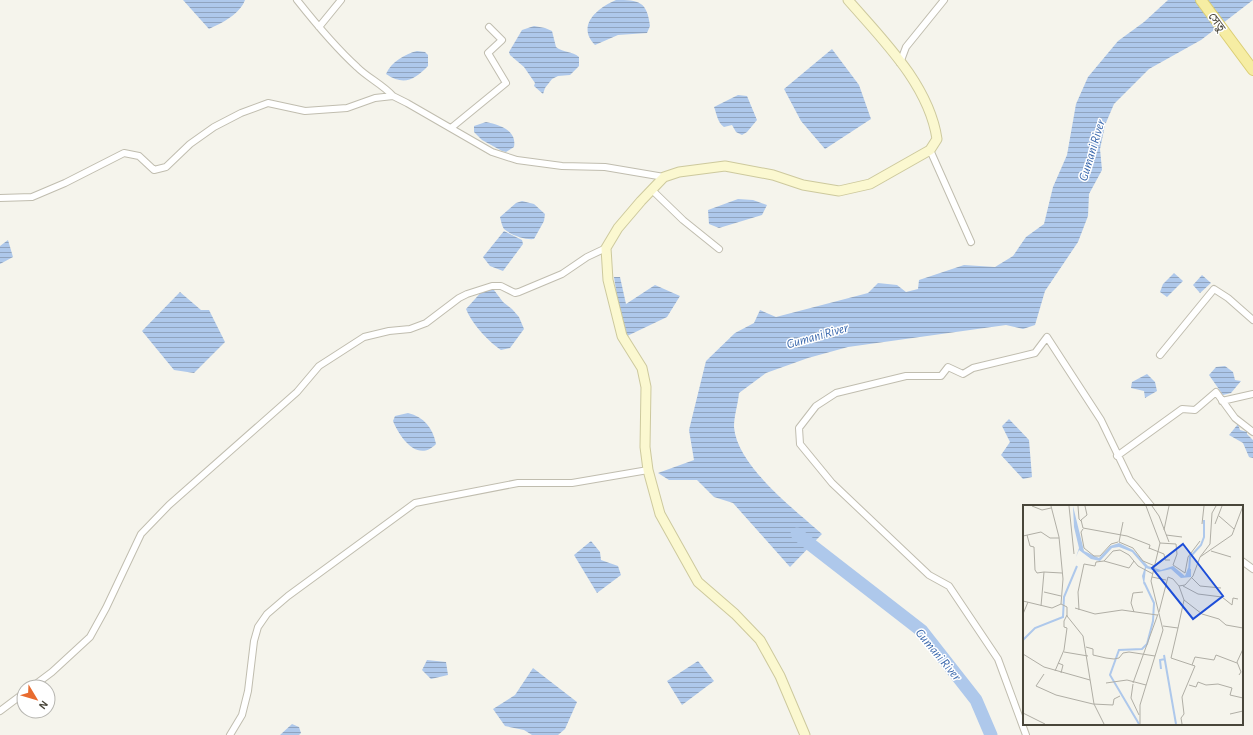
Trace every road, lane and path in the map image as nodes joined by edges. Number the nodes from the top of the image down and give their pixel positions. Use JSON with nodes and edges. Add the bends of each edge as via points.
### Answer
{"nodes":[{"id":1,"x":297,"y":0,"type":"edge"},
{"id":2,"x":341,"y":0,"type":"edge"},
{"id":3,"x":848,"y":0,"type":"edge"},
{"id":4,"x":944,"y":0,"type":"edge"},
{"id":5,"x":1201,"y":0,"type":"edge"},
{"id":6,"x":319,"y":27,"type":"junction"},
{"id":7,"x":489,"y":27,"type":"dead end"},
{"id":8,"x":900,"y":63,"type":"junction"},
{"id":9,"x":1252,"y":65,"type":"edge"},
{"id":10,"x":393,"y":96,"type":"junction"},
{"id":11,"x":451,"y":128,"type":"junction"},
{"id":12,"x":930,"y":150,"type":"junction"},
{"id":13,"x":664,"y":177,"type":"junction"},
{"id":14,"x":652,"y":190,"type":"junction"},
{"id":15,"x":0,"y":198,"type":"edge"},
{"id":16,"x":971,"y":242,"type":"dead end"},
{"id":17,"x":606,"y":248,"type":"junction"},
{"id":18,"x":719,"y":249,"type":"dead end"},
{"id":19,"x":1253,"y":320,"type":"edge"},
{"id":20,"x":1160,"y":355,"type":"dead end"},
{"id":21,"x":1253,"y":394,"type":"edge"},
{"id":22,"x":1222,"y":401,"type":"junction"},
{"id":23,"x":1253,"y":432,"type":"edge"},
{"id":24,"x":1117,"y":456,"type":"junction"},
{"id":25,"x":648,"y":470,"type":"junction"},
{"id":26,"x":1150,"y":505,"type":"edge"},
{"id":27,"x":1243,"y":562,"type":"edge"},
{"id":28,"x":1253,"y":569,"type":"edge"},
{"id":29,"x":43,"y":679,"type":"edge"},
{"id":30,"x":16,"y":699,"type":"edge"},
{"id":31,"x":0,"y":711,"type":"edge"},
{"id":32,"x":230,"y":735,"type":"edge"},
{"id":33,"x":805,"y":735,"type":"edge"},
{"id":34,"x":1026,"y":735,"type":"edge"}],
"edges":[{"from":1,"to":6,"type":"street"},
{"from":2,"to":6,"type":"street"},
{"from":3,"to":8,"type":"street"},
{"from":4,"to":8,"type":"street","via":[[906,47]]},
{"from":5,"to":9,"type":"main road","name":"সেতু"},
{"from":6,"to":10,"type":"street","via":[[358,68]]},
{"from":7,"to":11,"type":"street","via":[[502,40],[488,52],[506,83]]},
{"from":8,"to":12,"type":"street","via":[[918,84],[935,122],[937,139]]},
{"from":10,"to":11,"type":"street"},
{"from":10,"to":15,"type":"street","via":[[375,98],[348,108],[305,111],[268,103],[214,127],[190,144],[166,167],[154,170],[139,156],[124,153],[66,183],[32,196]]},
{"from":11,"to":13,"type":"street","via":[[492,152],[517,160],[562,166],[605,167]]},
{"from":12,"to":13,"type":"street","via":[[870,184],[840,191],[725,166],[679,172]]},
{"from":12,"to":16,"type":"street"},
{"from":13,"to":14,"type":"street"},
{"from":14,"to":17,"type":"street","via":[[618,228]]},
{"from":14,"to":18,"type":"street","via":[[682,220]]},
{"from":17,"to":25,"type":"street","via":[[608,280],[622,336],[642,368],[646,387],[645,447]]},
{"from":17,"to":29,"type":"street","via":[[562,274],[519,292],[492,286],[467,294],[426,323],[410,329],[364,337],[319,366],[296,392],[169,505],[141,534],[90,637]]},
{"from":19,"to":20,"type":"street","via":[[1214,289]]},
{"from":21,"to":22,"type":"street"},
{"from":22,"to":23,"type":"street","via":[[1235,418]]},
{"from":22,"to":24,"type":"street","via":[[1216,392],[1195,410],[1182,409]]},
{"from":24,"to":26,"type":"street","via":[[1130,480]]},
{"from":24,"to":34,"type":"street","via":[[1101,420],[1047,337],[1035,353],[973,368],[963,374],[948,367],[941,376],[906,376],[836,393],[816,406],[800,428],[800,444],[832,483],[929,575],[949,586],[998,658]]},
{"from":25,"to":32,"type":"street","via":[[572,483],[518,483],[416,503],[267,614],[258,627],[254,641],[248,691],[242,714]]},
{"from":25,"to":33,"type":"street","via":[[660,514],[686,563],[698,582],[736,614],[760,640],[780,676]]},
{"from":27,"to":28,"type":"street"},
{"from":30,"to":31,"type":"street"}]}
